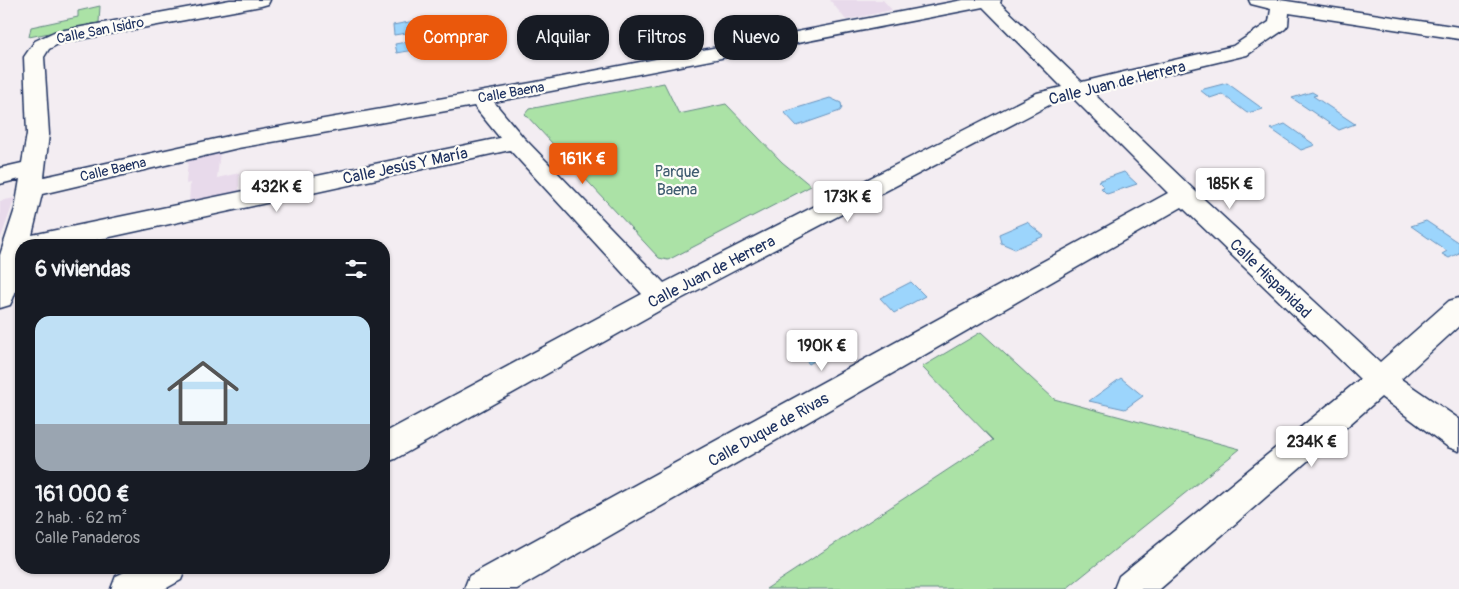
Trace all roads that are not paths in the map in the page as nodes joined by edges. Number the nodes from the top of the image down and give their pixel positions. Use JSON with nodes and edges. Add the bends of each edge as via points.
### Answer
{"nodes":[{"id":1,"x":261,"y":0,"type":"edge"},
{"id":2,"x":989,"y":1,"type":"edge"},
{"id":3,"x":1270,"y":3,"type":"edge"},
{"id":4,"x":178,"y":7,"type":"edge"},
{"id":5,"x":1459,"y":33,"type":"edge"},
{"id":6,"x":1078,"y":89,"type":"junction"},
{"id":7,"x":479,"y":98,"type":"junction"},
{"id":8,"x":515,"y":142,"type":"junction"},
{"id":9,"x":0,"y":176,"type":"edge"},
{"id":10,"x":32,"y":179,"type":"junction"},
{"id":11,"x":1184,"y":195,"type":"junction"},
{"id":12,"x":23,"y":239,"type":"edge"},
{"id":13,"x":60,"y":239,"type":"edge"},
{"id":14,"x":15,"y":263,"type":"edge"},
{"id":15,"x":661,"y":297,"type":"junction"},
{"id":16,"x":0,"y":298,"type":"edge"},
{"id":17,"x":1459,"y":309,"type":"edge"},
{"id":18,"x":1380,"y":380,"type":"junction"},
{"id":19,"x":1459,"y":437,"type":"edge"},
{"id":20,"x":390,"y":446,"type":"edge"},
{"id":21,"x":157,"y":574,"type":"edge"},
{"id":22,"x":129,"y":589,"type":"edge"},
{"id":23,"x":482,"y":589,"type":"edge"},
{"id":24,"x":1132,"y":589,"type":"edge"}],
"edges":[{"from":1,"to":4,"type":"street","name":"Calle San Isidro"},
{"from":2,"to":6,"type":"street","name":"Calle Hispanidad"},
{"from":2,"to":7,"type":"street","name":"Calle Baena"},
{"from":3,"to":5,"type":"street"},
{"from":3,"to":6,"type":"street","name":"Calle Juan de Herrera","via":[[1278,25],[1240,52]]},
{"from":4,"to":10,"type":"street","name":"Calle San Isidro","via":[[54,38],[42,45],[34,56],[38,134]]},
{"from":6,"to":11,"type":"street","name":"Calle Hispanidad"},
{"from":6,"to":15,"type":"street","name":"Calle Juan de Herrera","via":[[1046,98]]},
{"from":7,"to":8,"type":"street"},
{"from":7,"to":10,"type":"street","name":"Calle Baena"},
{"from":8,"to":13,"type":"street","name":"Calle Jesús Y María"},
{"from":8,"to":15,"type":"street"},
{"from":9,"to":10,"type":"street","name":"Calle Baena"},
{"from":10,"to":12,"type":"street"},
{"from":11,"to":18,"type":"street","name":"Calle Hispanidad"},
{"from":11,"to":23,"type":"street","name":"Calle Duque de Rivas"},
{"from":14,"to":16,"type":"street"},
{"from":15,"to":20,"type":"street","name":"Calle Juan de Herrera"},
{"from":17,"to":18,"type":"street"},
{"from":18,"to":19,"type":"street","name":"Calle Hispanidad"},
{"from":18,"to":24,"type":"street"},
{"from":21,"to":22,"type":"street"}]}
